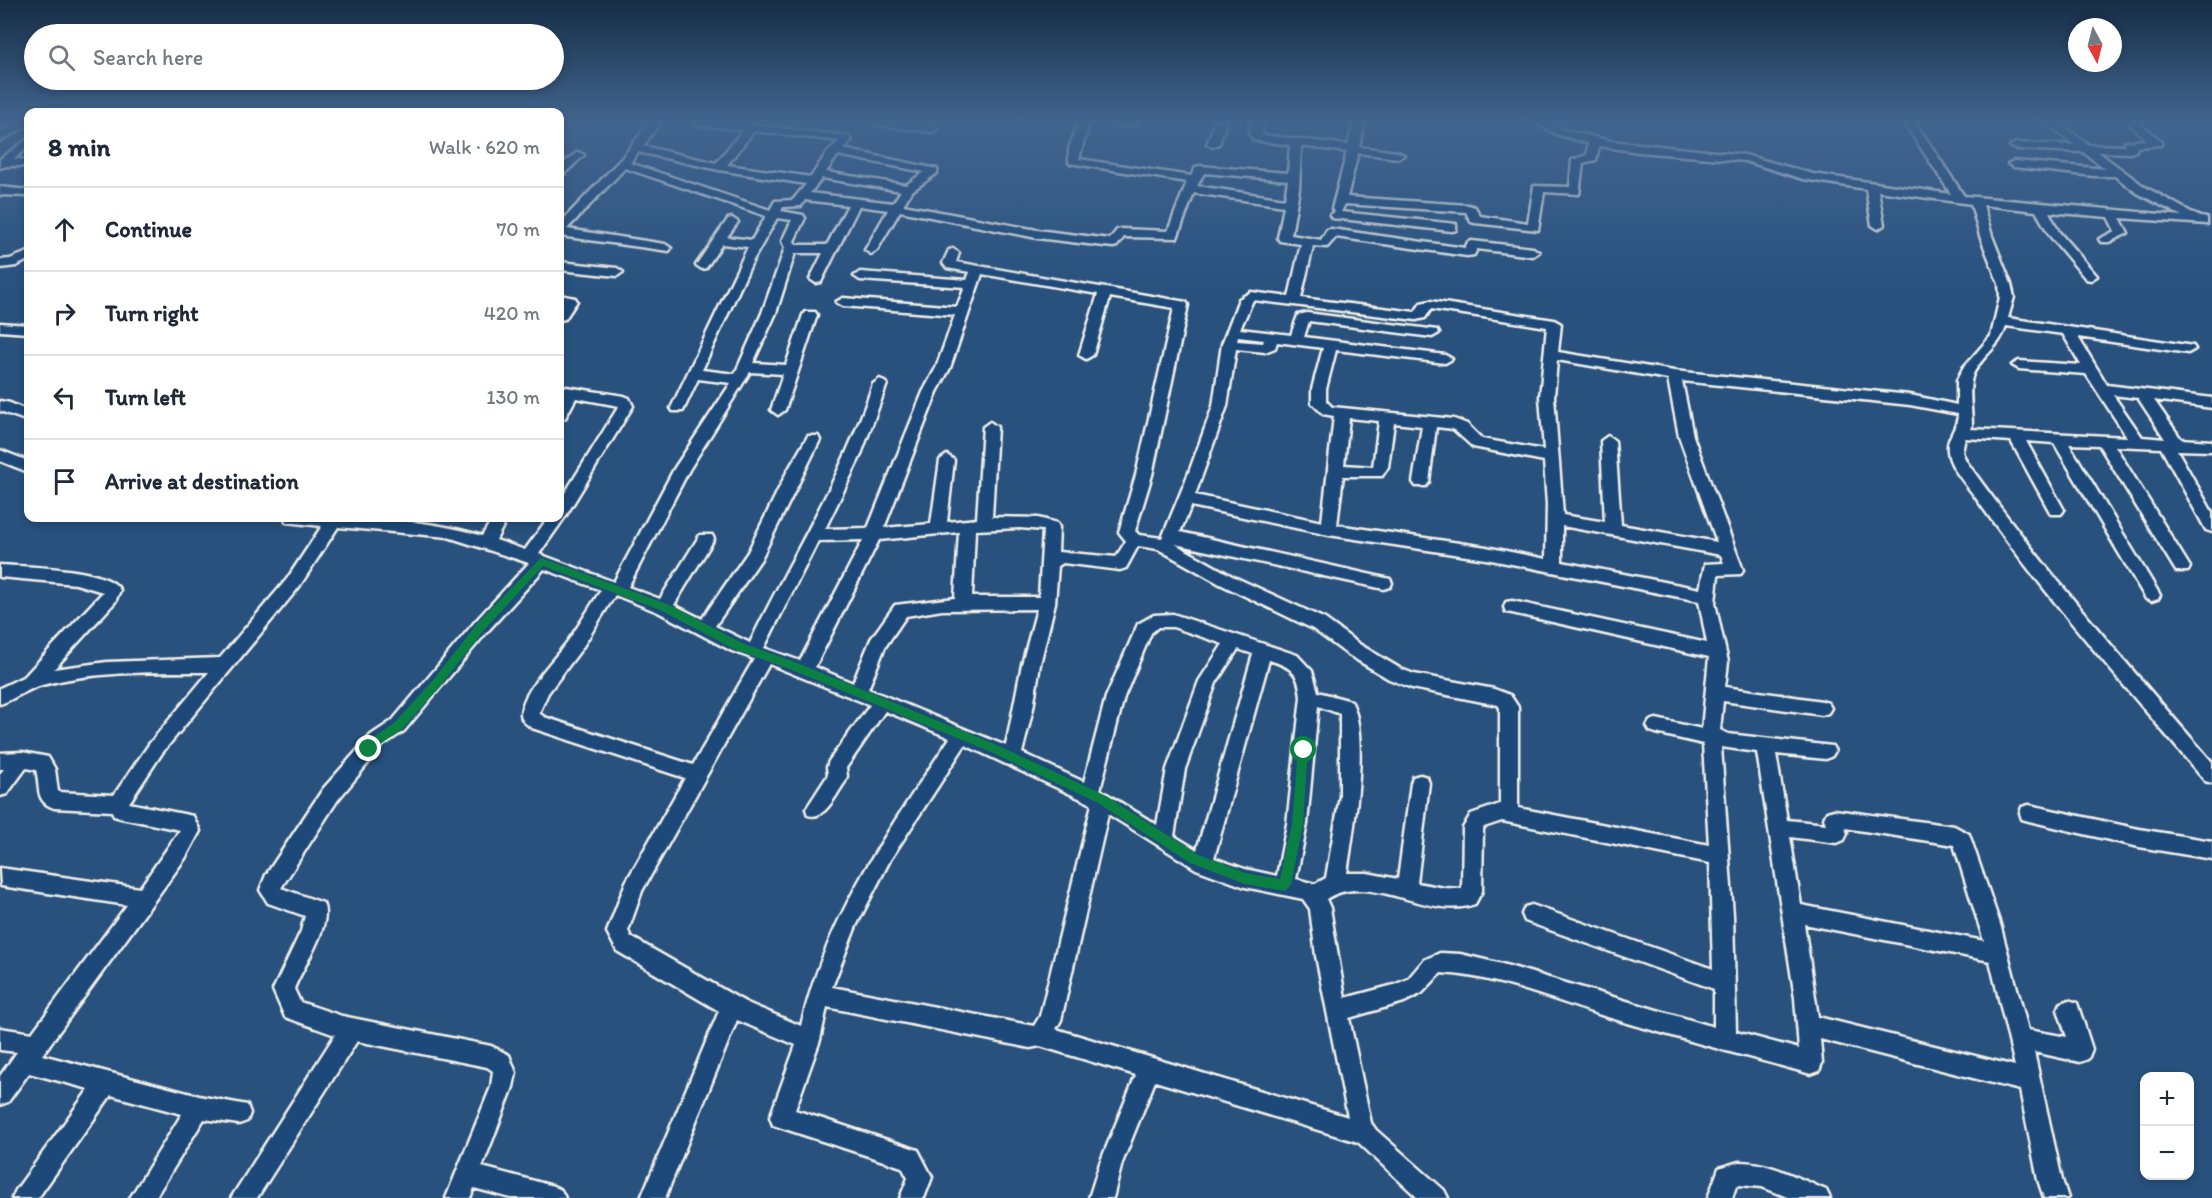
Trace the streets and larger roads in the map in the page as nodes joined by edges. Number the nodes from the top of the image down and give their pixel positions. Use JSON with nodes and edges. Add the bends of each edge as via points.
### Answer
{"nodes":[{"id":1,"x":1293,"y":177,"type":"edge"},
{"id":2,"x":610,"y":178,"type":"edge"},
{"id":3,"x":664,"y":178,"type":"edge"},
{"id":4,"x":815,"y":178,"type":"edge"},
{"id":5,"x":823,"y":178,"type":"edge"},
{"id":6,"x":924,"y":178,"type":"edge"},
{"id":7,"x":1160,"y":178,"type":"edge"},
{"id":8,"x":1194,"y":178,"type":"edge"},
{"id":9,"x":1345,"y":178,"type":"edge"},
{"id":10,"x":1576,"y":178,"type":"edge"},
{"id":11,"x":1818,"y":178,"type":"edge"},
{"id":12,"x":1951,"y":178,"type":"edge"},
{"id":13,"x":2126,"y":178,"type":"edge"},
{"id":14,"x":1192,"y":184,"type":"junction"},
{"id":15,"x":1871,"y":187,"type":"junction"},
{"id":16,"x":909,"y":189,"type":"junction"},
{"id":17,"x":0,"y":190,"type":"edge"},
{"id":18,"x":24,"y":193,"type":"edge"},
{"id":19,"x":802,"y":196,"type":"junction"},
{"id":20,"x":1340,"y":200,"type":"junction"},
{"id":21,"x":1968,"y":200,"type":"junction"},
{"id":22,"x":855,"y":202,"type":"junction"},
{"id":23,"x":1291,"y":202,"type":"junction"},
{"id":24,"x":896,"y":207,"type":"junction"},
{"id":25,"x":2041,"y":208,"type":"junction"},
{"id":26,"x":772,"y":214,"type":"junction"},
{"id":27,"x":2112,"y":214,"type":"junction"},
{"id":28,"x":1336,"y":215,"type":"junction"},
{"id":29,"x":732,"y":222,"type":"dead end"},
{"id":30,"x":2208,"y":224,"type":"edge"},
{"id":31,"x":1878,"y":225,"type":"dead end"},
{"id":32,"x":564,"y":227,"type":"edge"},
{"id":33,"x":1452,"y":227,"type":"dead end"},
{"id":34,"x":564,"y":232,"type":"edge"},
{"id":35,"x":1331,"y":233,"type":"junction"},
{"id":36,"x":2105,"y":239,"type":"dead end"},
{"id":37,"x":719,"y":240,"type":"junction"},
{"id":38,"x":1308,"y":242,"type":"junction"},
{"id":39,"x":756,"y":244,"type":"junction"},
{"id":40,"x":665,"y":248,"type":"dead end"},
{"id":41,"x":792,"y":249,"type":"junction"},
{"id":42,"x":832,"y":249,"type":"junction"},
{"id":43,"x":871,"y":250,"type":"dead end"},
{"id":44,"x":1533,"y":252,"type":"dead end"},
{"id":45,"x":953,"y":253,"type":"dead end"},
{"id":46,"x":24,"y":258,"type":"edge"},
{"id":47,"x":0,"y":264,"type":"edge"},
{"id":48,"x":564,"y":266,"type":"edge"},
{"id":49,"x":702,"y":266,"type":"dead end"},
{"id":50,"x":977,"y":270,"type":"junction"},
{"id":51,"x":617,"y":272,"type":"dead end"},
{"id":52,"x":860,"y":276,"type":"dead end"},
{"id":53,"x":2091,"y":276,"type":"dead end"},
{"id":54,"x":816,"y":279,"type":"dead end"},
{"id":55,"x":974,"y":284,"type":"junction"},
{"id":56,"x":1105,"y":292,"type":"junction"},
{"id":57,"x":564,"y":300,"type":"edge"},
{"id":58,"x":1294,"y":301,"type":"junction"},
{"id":59,"x":843,"y":302,"type":"dead end"},
{"id":60,"x":564,"y":310,"type":"edge"},
{"id":61,"x":963,"y":312,"type":"junction"},
{"id":62,"x":810,"y":315,"type":"dead end"},
{"id":63,"x":2001,"y":321,"type":"junction"},
{"id":64,"x":0,"y":327,"type":"edge"},
{"id":65,"x":24,"y":329,"type":"edge"},
{"id":66,"x":1432,"y":333,"type":"dead end"},
{"id":67,"x":2069,"y":333,"type":"junction"},
{"id":68,"x":1230,"y":338,"type":"junction"},
{"id":69,"x":1296,"y":340,"type":"junction"},
{"id":70,"x":1331,"y":344,"type":"junction"},
{"id":71,"x":2188,"y":349,"type":"dead end"},
{"id":72,"x":1086,"y":355,"type":"dead end"},
{"id":73,"x":1551,"y":355,"type":"junction"},
{"id":74,"x":1445,"y":359,"type":"dead end"},
{"id":75,"x":2019,"y":365,"type":"dead end"},
{"id":76,"x":791,"y":370,"type":"junction"},
{"id":77,"x":2091,"y":370,"type":"junction"},
{"id":78,"x":742,"y":373,"type":"junction"},
{"id":79,"x":694,"y":374,"type":"junction"},
{"id":80,"x":1674,"y":376,"type":"junction"},
{"id":81,"x":880,"y":384,"type":"dead end"},
{"id":82,"x":2102,"y":389,"type":"junction"},
{"id":83,"x":566,"y":392,"type":"edge"},
{"id":84,"x":2144,"y":396,"type":"junction"},
{"id":85,"x":2212,"y":403,"type":"edge"},
{"id":86,"x":0,"y":406,"type":"edge"},
{"id":87,"x":678,"y":408,"type":"dead end"},
{"id":88,"x":778,"y":410,"type":"dead end"},
{"id":89,"x":1965,"y":411,"type":"junction"},
{"id":90,"x":1342,"y":413,"type":"junction"},
{"id":91,"x":24,"y":414,"type":"edge"},
{"id":92,"x":1387,"y":418,"type":"junction"},
{"id":93,"x":1430,"y":421,"type":"junction"},
{"id":94,"x":990,"y":427,"type":"dead end"},
{"id":95,"x":1959,"y":433,"type":"junction"},
{"id":96,"x":2016,"y":437,"type":"junction"},
{"id":97,"x":2060,"y":439,"type":"junction"},
{"id":98,"x":813,"y":440,"type":"dead end"},
{"id":99,"x":1608,"y":441,"type":"dead end"},
{"id":100,"x":2104,"y":441,"type":"junction"},
{"id":101,"x":2138,"y":441,"type":"junction"},
{"id":102,"x":2172,"y":445,"type":"junction"},
{"id":103,"x":2212,"y":446,"type":"edge"},
{"id":104,"x":0,"y":455,"type":"edge"},
{"id":105,"x":1551,"y":457,"type":"junction"},
{"id":106,"x":947,"y":460,"type":"dead end"},
{"id":107,"x":21,"y":465,"type":"edge"},
{"id":108,"x":1335,"y":470,"type":"junction"},
{"id":109,"x":0,"y":473,"type":"edge"},
{"id":110,"x":1421,"y":482,"type":"dead end"},
{"id":111,"x":1186,"y":499,"type":"junction"},
{"id":112,"x":564,"y":507,"type":"edge"},
{"id":113,"x":2056,"y":510,"type":"dead end"},
{"id":114,"x":1555,"y":519,"type":"junction"},
{"id":115,"x":334,"y":522,"type":"edge"},
{"id":116,"x":359,"y":522,"type":"edge"},
{"id":117,"x":498,"y":522,"type":"edge"},
{"id":118,"x":554,"y":522,"type":"edge"},
{"id":119,"x":410,"y":524,"type":"edge"},
{"id":120,"x":984,"y":525,"type":"junction"},
{"id":121,"x":967,"y":526,"type":"junction"},
{"id":122,"x":2212,"y":526,"type":"edge"},
{"id":123,"x":938,"y":529,"type":"junction"},
{"id":124,"x":1329,"y":529,"type":"junction"},
{"id":125,"x":1613,"y":530,"type":"junction"},
{"id":126,"x":873,"y":534,"type":"junction"},
{"id":127,"x":815,"y":535,"type":"junction"},
{"id":128,"x":706,"y":538,"type":"dead end"},
{"id":129,"x":1134,"y":540,"type":"junction"},
{"id":130,"x":1168,"y":541,"type":"junction"},
{"id":131,"x":486,"y":543,"type":"junction"},
{"id":132,"x":1728,"y":550,"type":"junction"},
{"id":133,"x":535,"y":559,"type":"junction"},
{"id":134,"x":1050,"y":563,"type":"junction"},
{"id":135,"x":1554,"y":566,"type":"junction"},
{"id":136,"x":2182,"y":567,"type":"dead end"},
{"id":137,"x":0,"y":571,"type":"edge"},
{"id":138,"x":1384,"y":584,"type":"dead end"},
{"id":139,"x":615,"y":589,"type":"junction"},
{"id":140,"x":2152,"y":595,"type":"dead end"},
{"id":141,"x":1708,"y":597,"type":"junction"},
{"id":142,"x":1047,"y":603,"type":"junction"},
{"id":143,"x":963,"y":604,"type":"junction"},
{"id":144,"x":664,"y":607,"type":"junction"},
{"id":145,"x":1512,"y":607,"type":"dead end"},
{"id":146,"x":705,"y":628,"type":"junction"},
{"id":147,"x":1234,"y":641,"type":"junction"},
{"id":148,"x":1263,"y":651,"type":"junction"},
{"id":149,"x":1718,"y":652,"type":"junction"},
{"id":150,"x":759,"y":654,"type":"junction"},
{"id":151,"x":226,"y":665,"type":"junction"},
{"id":152,"x":804,"y":670,"type":"junction"},
{"id":153,"x":31,"y":682,"type":"junction"},
{"id":154,"x":858,"y":693,"type":"junction"},
{"id":155,"x":1715,"y":693,"type":"junction"},
{"id":156,"x":0,"y":697,"type":"edge"},
{"id":157,"x":1310,"y":697,"type":"junction"},
{"id":158,"x":881,"y":703,"type":"junction"},
{"id":159,"x":1822,"y":708,"type":"dead end"},
{"id":160,"x":1656,"y":726,"type":"dead end"},
{"id":161,"x":1711,"y":735,"type":"junction"},
{"id":162,"x":961,"y":736,"type":"junction"},
{"id":163,"x":1765,"y":745,"type":"junction"},
{"id":164,"x":1826,"y":751,"type":"dead end"},
{"id":165,"x":1012,"y":757,"type":"junction"},
{"id":166,"x":22,"y":760,"type":"junction"},
{"id":167,"x":0,"y":761,"type":"edge"},
{"id":168,"x":696,"y":774,"type":"junction"},
{"id":169,"x":2212,"y":775,"type":"edge"},
{"id":170,"x":1420,"y":783,"type":"dead end"},
{"id":171,"x":0,"y":788,"type":"edge"},
{"id":172,"x":1096,"y":797,"type":"junction"},
{"id":173,"x":119,"y":803,"type":"junction"},
{"id":174,"x":815,"y":809,"type":"dead end"},
{"id":175,"x":1502,"y":813,"type":"junction"},
{"id":176,"x":2029,"y":813,"type":"dead end"},
{"id":177,"x":1778,"y":827,"type":"junction"},
{"id":178,"x":1164,"y":840,"type":"junction"},
{"id":179,"x":2212,"y":850,"type":"edge"},
{"id":180,"x":1719,"y":856,"type":"junction"},
{"id":181,"x":1203,"y":863,"type":"junction"},
{"id":182,"x":1,"y":877,"type":"edge"},
{"id":183,"x":1335,"y":884,"type":"junction"},
{"id":184,"x":1285,"y":885,"type":"junction"},
{"id":185,"x":1406,"y":889,"type":"junction"},
{"id":186,"x":1314,"y":896,"type":"junction"},
{"id":187,"x":144,"y":898,"type":"junction"},
{"id":188,"x":1791,"y":912,"type":"junction"},
{"id":189,"x":1532,"y":914,"type":"dead end"},
{"id":190,"x":1997,"y":953,"type":"junction"},
{"id":191,"x":1724,"y":983,"type":"junction"},
{"id":192,"x":819,"y":995,"type":"junction"},
{"id":193,"x":732,"y":1005,"type":"junction"},
{"id":194,"x":2069,"y":1010,"type":"dead end"},
{"id":195,"x":1337,"y":1011,"type":"junction"},
{"id":196,"x":1808,"y":1025,"type":"junction"},
{"id":197,"x":352,"y":1029,"type":"junction"},
{"id":198,"x":1041,"y":1035,"type":"junction"},
{"id":199,"x":0,"y":1039,"type":"edge"},
{"id":200,"x":2020,"y":1039,"type":"junction"},
{"id":201,"x":810,"y":1040,"type":"junction"},
{"id":202,"x":1725,"y":1040,"type":"junction"},
{"id":203,"x":30,"y":1053,"type":"junction"},
{"id":204,"x":1149,"y":1069,"type":"junction"},
{"id":205,"x":2030,"y":1081,"type":"junction"},
{"id":206,"x":107,"y":1082,"type":"junction"},
{"id":207,"x":0,"y":1094,"type":"edge"},
{"id":208,"x":199,"y":1107,"type":"junction"},
{"id":209,"x":239,"y":1113,"type":"dead end"},
{"id":210,"x":1364,"y":1133,"type":"junction"},
{"id":211,"x":469,"y":1174,"type":"junction"},
{"id":212,"x":24,"y":1198,"type":"edge"},
{"id":213,"x":142,"y":1198,"type":"edge"},
{"id":214,"x":243,"y":1198,"type":"edge"},
{"id":215,"x":458,"y":1198,"type":"edge"},
{"id":216,"x":553,"y":1198,"type":"edge"},
{"id":217,"x":653,"y":1198,"type":"edge"},
{"id":218,"x":912,"y":1198,"type":"edge"},
{"id":219,"x":1101,"y":1198,"type":"edge"},
{"id":220,"x":1435,"y":1198,"type":"edge"},
{"id":221,"x":1720,"y":1198,"type":"edge"},
{"id":222,"x":1818,"y":1198,"type":"edge"},
{"id":223,"x":2056,"y":1198,"type":"edge"}],
"edges":[{"from":1,"to":23,"type":"street"},
{"from":2,"to":32,"type":"street"},
{"from":3,"to":26,"type":"street"},
{"from":4,"to":19,"type":"street"},
{"from":5,"to":16,"type":"street"},
{"from":6,"to":16,"type":"street"},
{"from":7,"to":14,"type":"street"},
{"from":8,"to":14,"type":"street"},
{"from":9,"to":20,"type":"street"},
{"from":10,"to":20,"type":"street","via":[[1575,191],[1538,188],[1534,228],[1475,219],[1468,209]]},
{"from":11,"to":15,"type":"street"},
{"from":12,"to":21,"type":"street"},
{"from":13,"to":30,"type":"street","via":[[2159,201]]},
{"from":14,"to":23,"type":"street"},
{"from":14,"to":24,"type":"street","via":[[1173,235],[1121,232],[1113,243],[1037,234]]},
{"from":15,"to":21,"type":"street"},
{"from":15,"to":31,"type":"street"},
{"from":16,"to":24,"type":"street"},
{"from":17,"to":18,"type":"street"},
{"from":19,"to":22,"type":"street"},
{"from":19,"to":26,"type":"street","via":[[794,204],[779,204]]},
{"from":20,"to":28,"type":"street"},
{"from":21,"to":25,"type":"street"},
{"from":21,"to":63,"type":"street","via":[[2005,284],[2007,297]]},
{"from":22,"to":24,"type":"street"},
{"from":22,"to":42,"type":"street"},
{"from":23,"to":38,"type":"street","via":[[1284,238]]},
{"from":24,"to":43,"type":"street"},
{"from":25,"to":27,"type":"street"},
{"from":25,"to":53,"type":"street","via":[[2054,233]]},
{"from":26,"to":39,"type":"street"},
{"from":26,"to":41,"type":"street","via":[[799,218],[788,241]]},
{"from":27,"to":30,"type":"street"},
{"from":27,"to":36,"type":"street","via":[[2122,233]]},
{"from":28,"to":33,"type":"street"},
{"from":28,"to":35,"type":"street"},
{"from":29,"to":37,"type":"street"},
{"from":34,"to":40,"type":"street"},
{"from":35,"to":38,"type":"street","via":[[1327,242]]},
{"from":35,"to":44,"type":"street","via":[[1467,252],[1472,245]]},
{"from":37,"to":39,"type":"street"},
{"from":37,"to":49,"type":"street"},
{"from":38,"to":58,"type":"street"},
{"from":39,"to":79,"type":"street"},
{"from":41,"to":42,"type":"street"},
{"from":41,"to":78,"type":"street"},
{"from":42,"to":54,"type":"street"},
{"from":45,"to":50,"type":"street","via":[[950,264]]},
{"from":46,"to":47,"type":"street"},
{"from":48,"to":51,"type":"street"},
{"from":50,"to":55,"type":"street"},
{"from":50,"to":56,"type":"street"},
{"from":52,"to":55,"type":"street"},
{"from":55,"to":61,"type":"street"},
{"from":56,"to":72,"type":"street"},
{"from":56,"to":129,"type":"street","via":[[1182,307],[1127,532]]},
{"from":57,"to":60,"type":"street","via":[[570,301]]},
{"from":58,"to":68,"type":"street","via":[[1248,297]]},
{"from":58,"to":73,"type":"street","via":[[1416,316],[1430,305],[1551,322]]},
{"from":59,"to":61,"type":"street"},
{"from":61,"to":126,"type":"street"},
{"from":62,"to":76,"type":"street"},
{"from":63,"to":67,"type":"street"},
{"from":63,"to":89,"type":"street","via":[[1997,337],[1964,380]]},
{"from":64,"to":65,"type":"street"},
{"from":66,"to":69,"type":"street","via":[[1307,317],[1303,318]]},
{"from":67,"to":71,"type":"street"},
{"from":67,"to":77,"type":"street"},
{"from":68,"to":69,"type":"street"},
{"from":68,"to":111,"type":"street","via":[[1220,406]]},
{"from":69,"to":70,"type":"street"},
{"from":70,"to":74,"type":"street"},
{"from":70,"to":90,"type":"street","via":[[1319,404],[1328,411]]},
{"from":73,"to":80,"type":"street"},
{"from":73,"to":105,"type":"street","via":[[1547,397]]},
{"from":75,"to":77,"type":"street"},
{"from":76,"to":78,"type":"street"},
{"from":76,"to":88,"type":"street"},
{"from":77,"to":82,"type":"street"},
{"from":78,"to":79,"type":"street"},
{"from":78,"to":139,"type":"street","via":[[682,469]]},
{"from":79,"to":87,"type":"street"},
{"from":80,"to":89,"type":"street","via":[[1910,400]]},
{"from":80,"to":132,"type":"street","via":[[1686,435]]},
{"from":81,"to":127,"type":"street","via":[[862,437]]},
{"from":82,"to":84,"type":"street"},
{"from":82,"to":101,"type":"street"},
{"from":83,"to":112,"type":"street","via":[[624,401],[626,406]]},
{"from":84,"to":85,"type":"street"},
{"from":84,"to":102,"type":"street"},
{"from":86,"to":91,"type":"street"},
{"from":89,"to":95,"type":"street","via":[[1965,425]]},
{"from":90,"to":92,"type":"street"},
{"from":90,"to":108,"type":"street"},
{"from":92,"to":93,"type":"street"},
{"from":92,"to":108,"type":"street","via":[[1381,467],[1377,472]]},
{"from":93,"to":105,"type":"street","via":[[1463,426],[1478,443]]},
{"from":93,"to":110,"type":"street"},
{"from":94,"to":120,"type":"street"},
{"from":95,"to":96,"type":"street"},
{"from":95,"to":169,"type":"street","via":[[1955,452],[1969,479],[2093,636]]},
{"from":96,"to":97,"type":"street"},
{"from":96,"to":113,"type":"street"},
{"from":97,"to":100,"type":"street"},
{"from":97,"to":140,"type":"street"},
{"from":98,"to":146,"type":"street","via":[[754,555]]},
{"from":99,"to":125,"type":"street"},
{"from":100,"to":101,"type":"street"},
{"from":100,"to":136,"type":"street"},
{"from":101,"to":102,"type":"street"},
{"from":102,"to":103,"type":"street"},
{"from":102,"to":122,"type":"street"},
{"from":104,"to":107,"type":"street"},
{"from":105,"to":114,"type":"street"},
{"from":106,"to":123,"type":"street"},
{"from":107,"to":109,"type":"street"},
{"from":108,"to":124,"type":"street"},
{"from":111,"to":124,"type":"street"},
{"from":111,"to":130,"type":"street"},
{"from":114,"to":125,"type":"street"},
{"from":114,"to":135,"type":"street"},
{"from":115,"to":151,"type":"street","via":[[293,583]]},
{"from":116,"to":119,"type":"street"},
{"from":117,"to":131,"type":"street"},
{"from":118,"to":133,"type":"street"},
{"from":119,"to":131,"type":"street"},
{"from":120,"to":121,"type":"street"},
{"from":120,"to":134,"type":"street","via":[[1043,523],[1051,527]]},
{"from":121,"to":123,"type":"street"},
{"from":121,"to":143,"type":"street"},
{"from":123,"to":126,"type":"street"},
{"from":124,"to":135,"type":"street"},
{"from":125,"to":132,"type":"street"},
{"from":126,"to":127,"type":"street"},
{"from":126,"to":152,"type":"street"},
{"from":127,"to":150,"type":"street","via":[[793,573]]},
{"from":128,"to":144,"type":"street"},
{"from":129,"to":130,"type":"street"},
{"from":129,"to":134,"type":"street","via":[[1120,564],[1060,557]]},
{"from":130,"to":138,"type":"street"},
{"from":130,"to":175,"type":"street","via":[[1226,580],[1319,624],[1395,674],[1504,700],[1509,707],[1511,741],[1509,807]]},
{"from":131,"to":133,"type":"street"},
{"from":132,"to":141,"type":"street","via":[[1735,570],[1711,568]]},
{"from":133,"to":139,"type":"street"},
{"from":133,"to":197,"type":"street","via":[[437,682],[398,726],[377,741],[330,795],[273,881],[270,890],[275,896],[316,910],[315,924],[282,990],[293,1010]]},
{"from":134,"to":142,"type":"street"},
{"from":135,"to":141,"type":"street"},
{"from":137,"to":153,"type":"street","via":[[88,580],[112,590],[109,598]]},
{"from":139,"to":144,"type":"street"},
{"from":139,"to":168,"type":"street","via":[[536,698],[530,716],[538,723]]},
{"from":141,"to":149,"type":"street"},
{"from":142,"to":143,"type":"street"},
{"from":142,"to":165,"type":"street"},
{"from":143,"to":154,"type":"street","via":[[900,610],[877,644]]},
{"from":144,"to":146,"type":"street"},
{"from":145,"to":149,"type":"street"},
{"from":146,"to":150,"type":"street"},
{"from":147,"to":148,"type":"street"},
{"from":147,"to":172,"type":"street","via":[[1173,621],[1154,620],[1144,629],[1115,697]]},
{"from":147,"to":178,"type":"street","via":[[1208,681],[1176,769]]},
{"from":148,"to":157,"type":"street","via":[[1291,660],[1304,670]]},
{"from":148,"to":181,"type":"street"},
{"from":149,"to":155,"type":"street"},
{"from":150,"to":152,"type":"street"},
{"from":150,"to":168,"type":"street"},
{"from":151,"to":153,"type":"street","via":[[153,664]]},
{"from":151,"to":173,"type":"street","via":[[156,748]]},
{"from":152,"to":154,"type":"street"},
{"from":153,"to":156,"type":"street"},
{"from":154,"to":158,"type":"street"},
{"from":155,"to":159,"type":"street"},
{"from":155,"to":161,"type":"street"},
{"from":157,"to":183,"type":"street","via":[[1345,706],[1349,713],[1349,796]]},
{"from":157,"to":184,"type":"street","via":[[1297,824]]},
{"from":158,"to":162,"type":"street"},
{"from":158,"to":174,"type":"street","via":[[836,767],[838,776]]},
{"from":160,"to":161,"type":"street"},
{"from":161,"to":163,"type":"street","via":[[1728,742]]},
{"from":161,"to":180,"type":"street"},
{"from":162,"to":165,"type":"street"},
{"from":162,"to":192,"type":"street","via":[[883,854],[847,922]]},
{"from":163,"to":164,"type":"street"},
{"from":163,"to":177,"type":"street"},
{"from":165,"to":172,"type":"street"},
{"from":166,"to":167,"type":"street"},
{"from":166,"to":171,"type":"street"},
{"from":166,"to":173,"type":"street","via":[[41,763],[46,769],[48,795],[54,800]]},
{"from":168,"to":193,"type":"street","via":[[633,888],[617,932],[624,944]]},
{"from":170,"to":185,"type":"street"},
{"from":172,"to":178,"type":"street"},
{"from":172,"to":198,"type":"street","via":[[1050,1020]]},
{"from":173,"to":187,"type":"street","via":[[121,810],[186,822],[190,828],[179,851]]},
{"from":175,"to":180,"type":"street"},
{"from":175,"to":185,"type":"street","via":[[1478,820],[1473,828],[1472,891],[1468,897],[1456,899]]},
{"from":176,"to":179,"type":"street"},
{"from":177,"to":188,"type":"street"},
{"from":177,"to":190,"type":"street","via":[[1837,834],[1834,818],[1954,835],[1962,840]]},
{"from":178,"to":181,"type":"street"},
{"from":180,"to":191,"type":"street"},
{"from":181,"to":184,"type":"street","via":[[1245,878]]},
{"from":182,"to":187,"type":"street"},
{"from":183,"to":185,"type":"street","via":[[1385,884]]},
{"from":183,"to":186,"type":"street"},
{"from":184,"to":186,"type":"street"},
{"from":186,"to":195,"type":"street","via":[[1320,908]]},
{"from":187,"to":203,"type":"street"},
{"from":188,"to":190,"type":"street"},
{"from":188,"to":196,"type":"street"},
{"from":189,"to":191,"type":"street"},
{"from":190,"to":200,"type":"street"},
{"from":191,"to":202,"type":"street"},
{"from":192,"to":198,"type":"street"},
{"from":192,"to":201,"type":"street"},
{"from":193,"to":201,"type":"street"},
{"from":193,"to":217,"type":"street"},
{"from":194,"to":200,"type":"street","via":[[2080,1051]]},
{"from":195,"to":202,"type":"street","via":[[1397,995],[1415,986],[1431,967],[1440,963],[1460,964]]},
{"from":195,"to":210,"type":"street"},
{"from":196,"to":202,"type":"street","via":[[1810,1063]]},
{"from":196,"to":205,"type":"street"},
{"from":197,"to":211,"type":"street","via":[[501,1063],[505,1073],[502,1087]]},
{"from":197,"to":214,"type":"street"},
{"from":198,"to":204,"type":"street"},
{"from":199,"to":203,"type":"street"},
{"from":200,"to":205,"type":"street"},
{"from":201,"to":218,"type":"street","via":[[781,1117],[910,1158],[920,1177]]},
{"from":203,"to":206,"type":"street"},
{"from":203,"to":207,"type":"street"},
{"from":204,"to":210,"type":"street"},
{"from":204,"to":219,"type":"street"},
{"from":205,"to":223,"type":"street"},
{"from":206,"to":208,"type":"street"},
{"from":206,"to":212,"type":"street"},
{"from":208,"to":209,"type":"street"},
{"from":208,"to":213,"type":"street"},
{"from":210,"to":220,"type":"street"},
{"from":211,"to":215,"type":"street"},
{"from":211,"to":216,"type":"street"},
{"from":221,"to":222,"type":"street","via":[[1727,1176],[1740,1172],[1753,1172]]}]}
